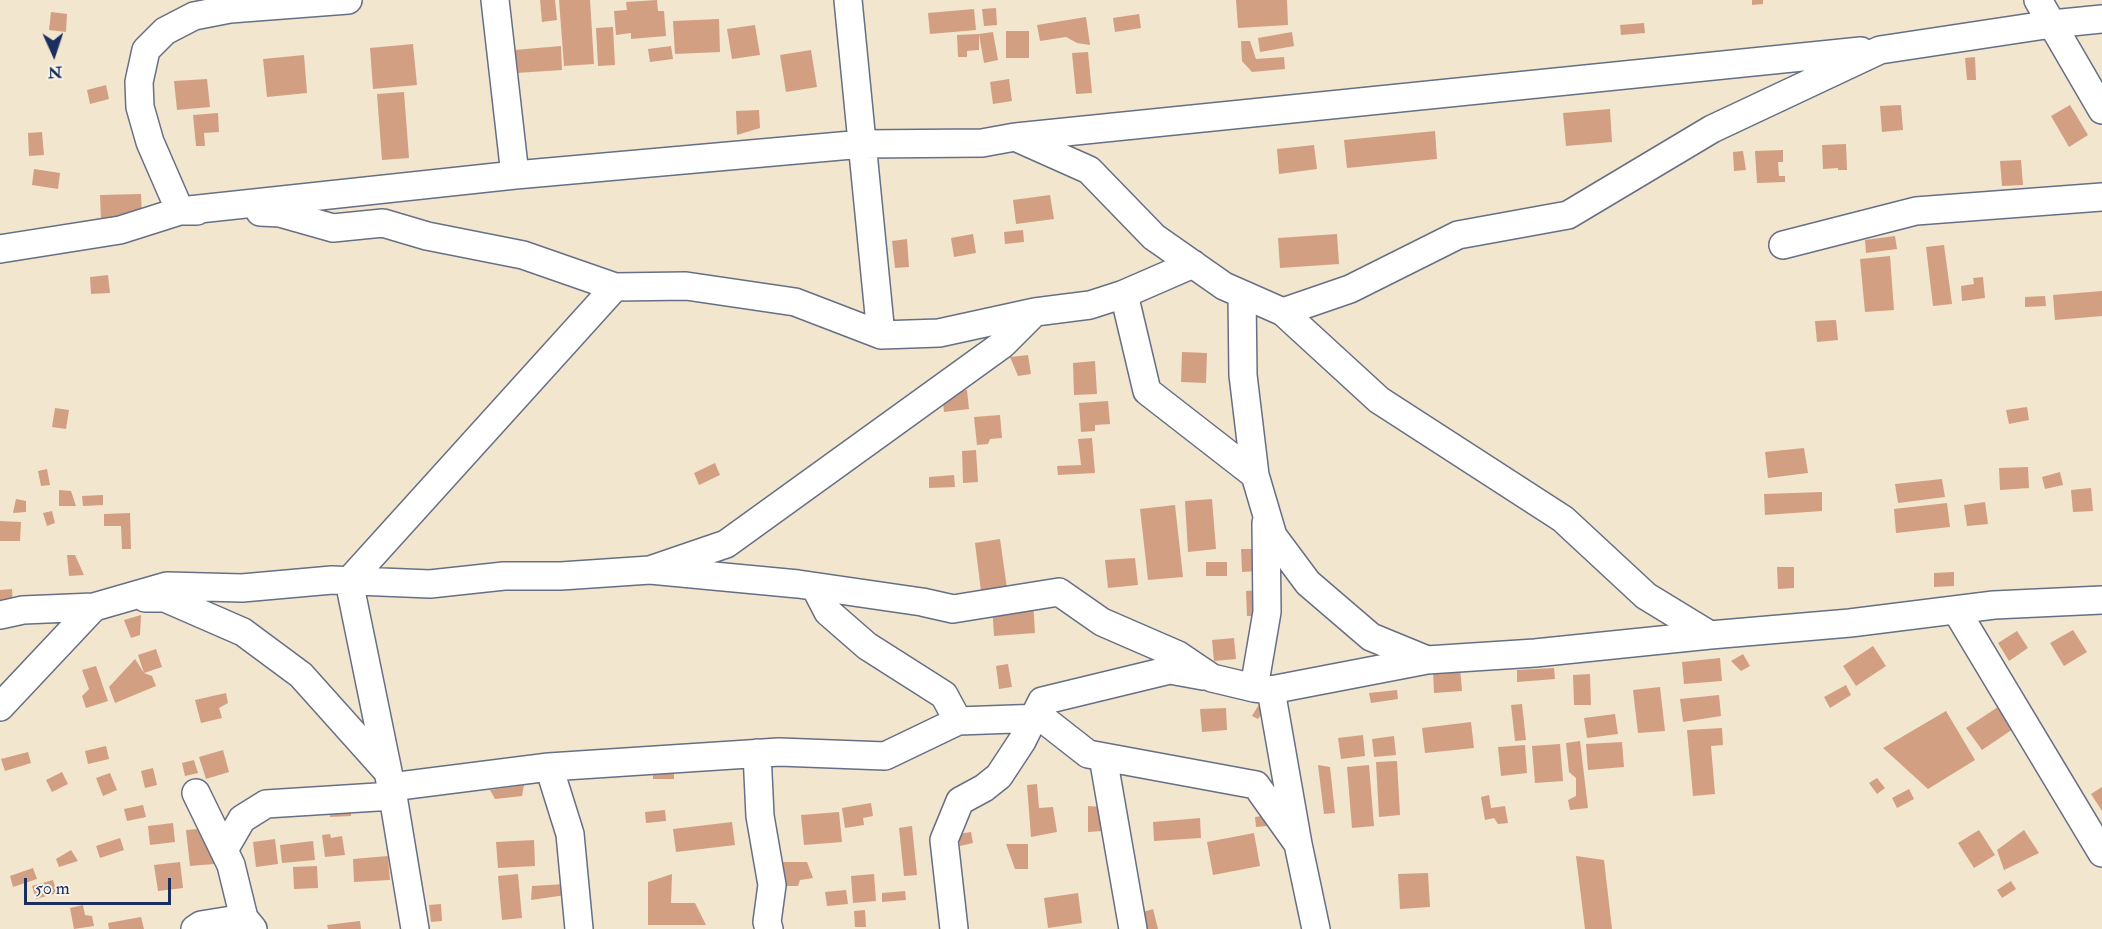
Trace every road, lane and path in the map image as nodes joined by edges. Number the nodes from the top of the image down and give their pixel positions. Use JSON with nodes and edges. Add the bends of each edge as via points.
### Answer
{"nodes":[{"id":1,"x":348,"y":0,"type":"edge"},
{"id":2,"x":495,"y":0,"type":"edge"},
{"id":3,"x":848,"y":0,"type":"edge"},
{"id":4,"x":2038,"y":0,"type":"edge"},
{"id":5,"x":2102,"y":19,"type":"edge"},
{"id":6,"x":2052,"y":24,"type":"junction"},
{"id":7,"x":1880,"y":50,"type":"junction"},
{"id":8,"x":2102,"y":111,"type":"edge"},
{"id":9,"x":1015,"y":137,"type":"junction"},
{"id":10,"x":863,"y":144,"type":"junction"},
{"id":11,"x":515,"y":175,"type":"junction"},
{"id":12,"x":2102,"y":197,"type":"edge"},
{"id":13,"x":180,"y":211,"type":"junction"},
{"id":14,"x":1784,"y":245,"type":"dead end"},
{"id":15,"x":0,"y":249,"type":"edge"},
{"id":16,"x":1192,"y":264,"type":"junction"},
{"id":17,"x":615,"y":286,"type":"junction"},
{"id":18,"x":1124,"y":294,"type":"junction"},
{"id":19,"x":1242,"y":295,"type":"junction"},
{"id":20,"x":1035,"y":312,"type":"junction"},
{"id":21,"x":1283,"y":312,"type":"junction"},
{"id":22,"x":881,"y":335,"type":"junction"},
{"id":23,"x":1249,"y":470,"type":"junction"},
{"id":24,"x":1266,"y":511,"type":"junction"},
{"id":25,"x":650,"y":570,"type":"junction"},
{"id":26,"x":349,"y":581,"type":"junction"},
{"id":27,"x":815,"y":587,"type":"junction"},
{"id":28,"x":125,"y":598,"type":"junction"},
{"id":29,"x":2102,"y":600,"type":"edge"},
{"id":30,"x":94,"y":607,"type":"junction"},
{"id":31,"x":1956,"y":610,"type":"junction"},
{"id":32,"x":0,"y":615,"type":"edge"},
{"id":33,"x":1710,"y":635,"type":"junction"},
{"id":34,"x":1427,"y":660,"type":"junction"},
{"id":35,"x":1212,"y":678,"type":"junction"},
{"id":36,"x":1263,"y":689,"type":"junction"},
{"id":37,"x":0,"y":707,"type":"edge"},
{"id":38,"x":1034,"y":718,"type":"junction"},
{"id":39,"x":958,"y":721,"type":"junction"},
{"id":40,"x":757,"y":753,"type":"junction"},
{"id":41,"x":1103,"y":757,"type":"junction"},
{"id":42,"x":549,"y":767,"type":"junction"},
{"id":43,"x":391,"y":785,"type":"junction"},
{"id":44,"x":196,"y":793,"type":"dead end"},
{"id":45,"x":1298,"y":844,"type":"junction"},
{"id":46,"x":224,"y":850,"type":"junction"},
{"id":47,"x":2102,"y":853,"type":"edge"},
{"id":48,"x":247,"y":925,"type":"edge"},
{"id":49,"x":773,"y":926,"type":"edge"},
{"id":50,"x":195,"y":929,"type":"edge"},
{"id":51,"x":415,"y":929,"type":"edge"},
{"id":52,"x":579,"y":929,"type":"edge"},
{"id":53,"x":954,"y":929,"type":"edge"},
{"id":54,"x":1133,"y":929,"type":"edge"},
{"id":55,"x":1316,"y":929,"type":"edge"}],
"edges":[{"from":1,"to":13,"type":"street","via":[[230,9],[194,16],[165,31],[146,50],[139,82],[140,107]]},
{"from":2,"to":11,"type":"street"},
{"from":3,"to":10,"type":"street"},
{"from":4,"to":6,"type":"street"},
{"from":5,"to":6,"type":"street"},
{"from":6,"to":7,"type":"street"},
{"from":6,"to":8,"type":"street"},
{"from":7,"to":9,"type":"street"},
{"from":7,"to":21,"type":"street","via":[[1712,129],[1568,215],[1458,235],[1350,289]]},
{"from":9,"to":10,"type":"street","via":[[982,143]]},
{"from":9,"to":16,"type":"street","via":[[1089,170],[1154,237]]},
{"from":10,"to":11,"type":"street"},
{"from":10,"to":22,"type":"street"},
{"from":11,"to":13,"type":"street"},
{"from":12,"to":14,"type":"street","via":[[1916,210]]},
{"from":13,"to":15,"type":"street","via":[[120,230]]},
{"from":13,"to":17,"type":"street","via":[[280,213],[333,228],[383,222],[427,236],[523,255]]},
{"from":16,"to":18,"type":"street"},
{"from":16,"to":19,"type":"street"},
{"from":17,"to":22,"type":"street","via":[[686,286],[795,302]]},
{"from":17,"to":26,"type":"street"},
{"from":18,"to":20,"type":"street","via":[[1090,306]]},
{"from":18,"to":23,"type":"street","via":[[1147,391]]},
{"from":19,"to":21,"type":"street"},
{"from":19,"to":23,"type":"street"},
{"from":20,"to":22,"type":"street","via":[[939,333]]},
{"from":20,"to":25,"type":"street","via":[[1003,344],[726,544]]},
{"from":21,"to":33,"type":"street","via":[[1378,400],[1563,519],[1646,596]]},
{"from":23,"to":24,"type":"street"},
{"from":24,"to":34,"type":"street","via":[[1273,536],[1308,583],[1371,637]]},
{"from":24,"to":36,"type":"street"},
{"from":25,"to":26,"type":"street","via":[[504,576],[430,584]]},
{"from":25,"to":27,"type":"street"},
{"from":26,"to":28,"type":"street","via":[[242,588],[168,586]]},
{"from":26,"to":43,"type":"street"},
{"from":27,"to":35,"type":"street","via":[[953,609],[1059,592],[1102,622],[1178,655]]},
{"from":27,"to":39,"type":"street","via":[[828,612],[867,646],[944,695]]},
{"from":28,"to":30,"type":"street"},
{"from":28,"to":43,"type":"street","via":[[165,598],[243,632],[301,675]]},
{"from":29,"to":31,"type":"street"},
{"from":30,"to":32,"type":"street","via":[[23,610]]},
{"from":30,"to":37,"type":"street"},
{"from":31,"to":33,"type":"street"},
{"from":31,"to":47,"type":"street"},
{"from":33,"to":34,"type":"street"},
{"from":34,"to":36,"type":"street"},
{"from":35,"to":36,"type":"street"},
{"from":35,"to":38,"type":"street","via":[[1170,670],[1123,680],[1042,700]]},
{"from":36,"to":45,"type":"street"},
{"from":38,"to":39,"type":"street"},
{"from":38,"to":41,"type":"street","via":[[1042,717],[1088,754]]},
{"from":38,"to":53,"type":"street","via":[[999,776],[960,801],[944,840]]},
{"from":39,"to":40,"type":"street","via":[[885,756]]},
{"from":40,"to":42,"type":"street"},
{"from":40,"to":49,"type":"street"},
{"from":41,"to":45,"type":"street","via":[[1256,785]]},
{"from":41,"to":54,"type":"street"},
{"from":42,"to":43,"type":"street"},
{"from":42,"to":52,"type":"street","via":[[570,834]]},
{"from":43,"to":46,"type":"street","via":[[266,804],[242,819]]},
{"from":43,"to":51,"type":"street"},
{"from":44,"to":46,"type":"street"},
{"from":45,"to":55,"type":"street"},
{"from":46,"to":48,"type":"street"},
{"from":48,"to":50,"type":"street","via":[[201,925]]}]}
